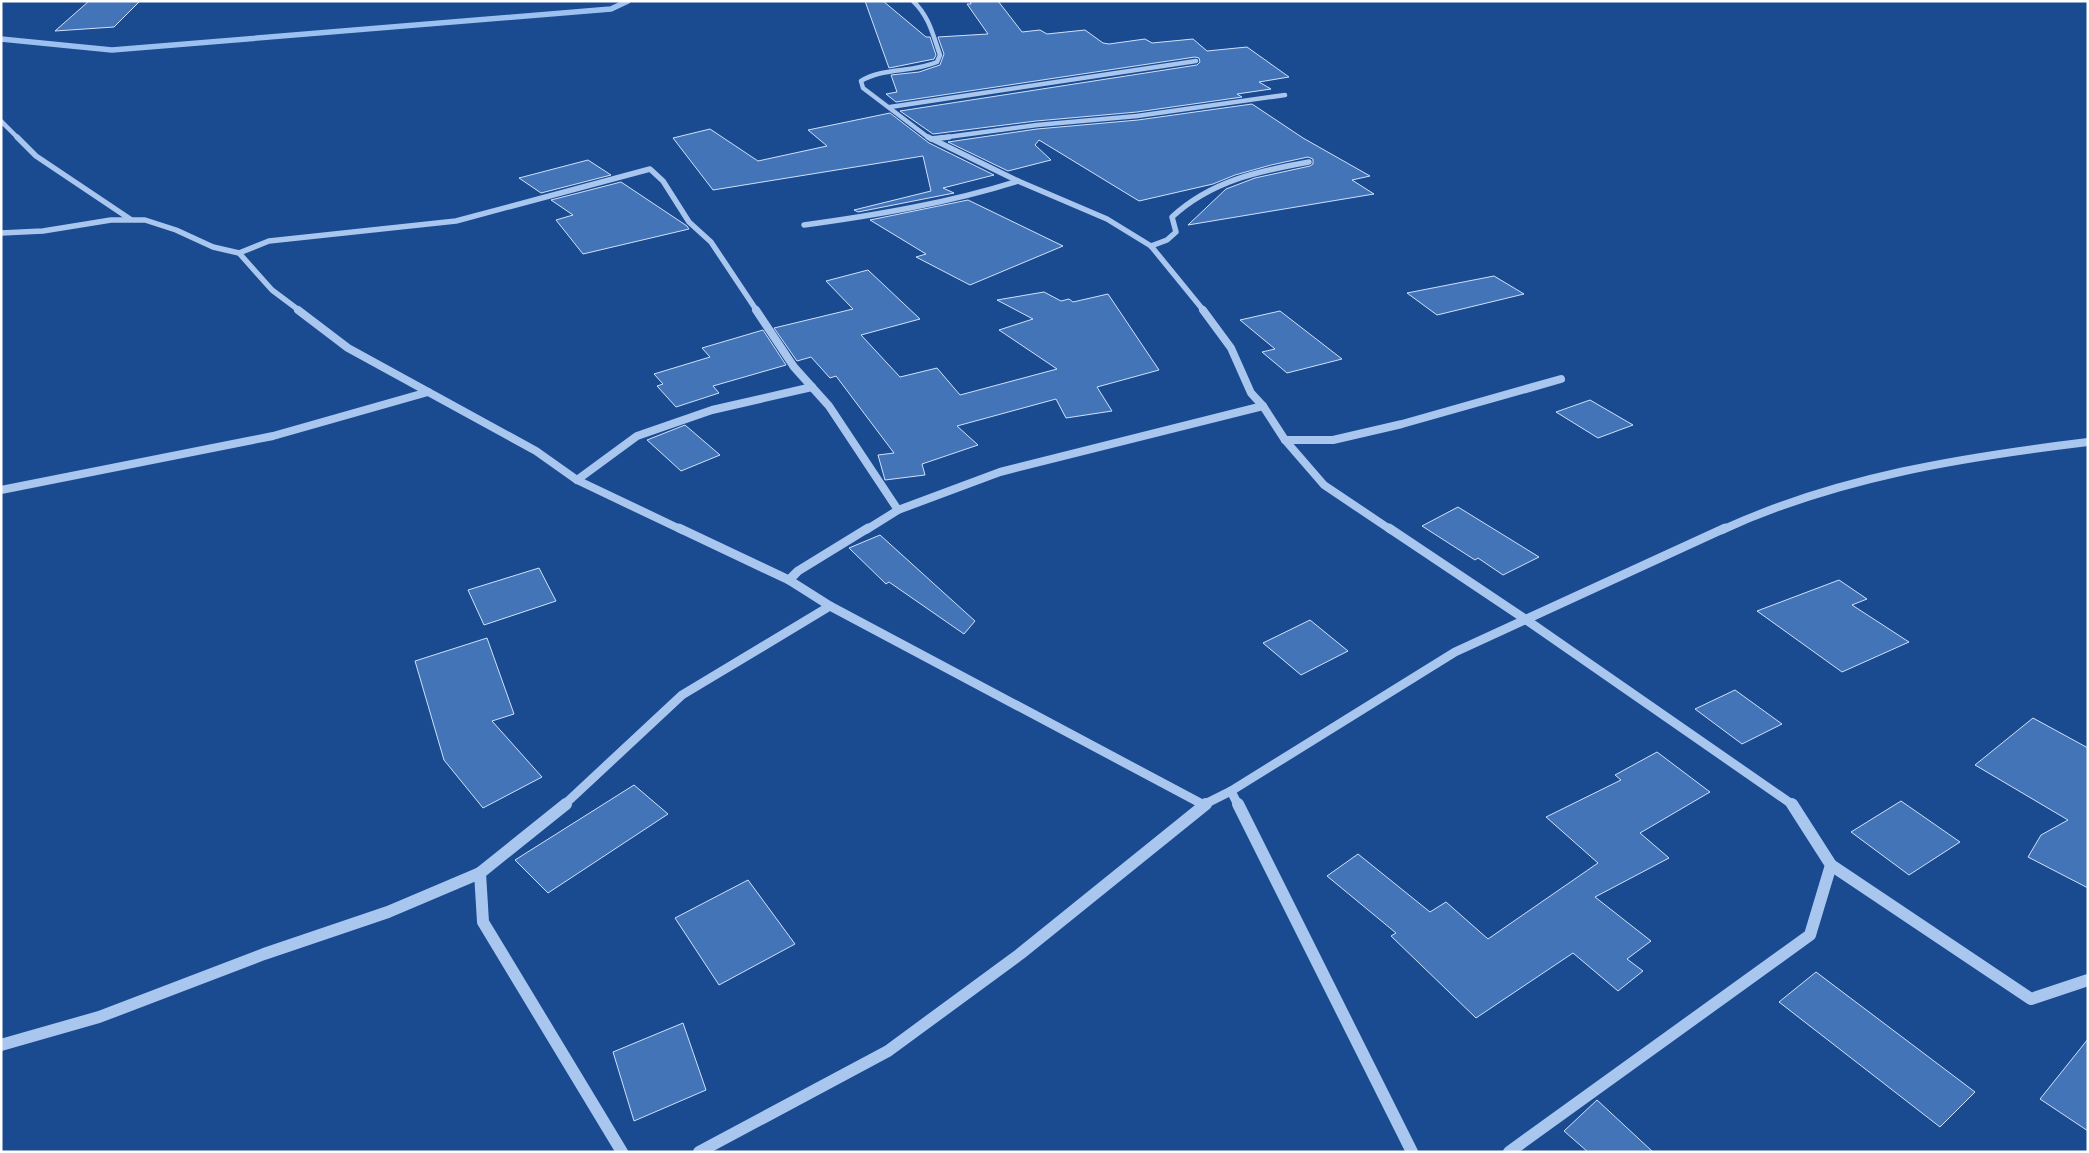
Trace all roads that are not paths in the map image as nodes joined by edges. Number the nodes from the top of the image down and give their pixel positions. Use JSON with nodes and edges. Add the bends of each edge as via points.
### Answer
{"nodes":[{"id":1,"x":913,"y":1,"type":"edge"},
{"id":2,"x":1196,"y":61,"type":"dead end"},
{"id":3,"x":1285,"y":95,"type":"dead end"},
{"id":4,"x":890,"y":106,"type":"junction"},
{"id":5,"x":1,"y":121,"type":"edge"},
{"id":6,"x":931,"y":139,"type":"junction"},
{"id":7,"x":1308,"y":162,"type":"dead end"},
{"id":8,"x":1018,"y":181,"type":"junction"},
{"id":9,"x":130,"y":219,"type":"junction"},
{"id":10,"x":804,"y":226,"type":"dead end"},
{"id":11,"x":1,"y":233,"type":"edge"},
{"id":12,"x":1151,"y":246,"type":"junction"},
{"id":13,"x":239,"y":253,"type":"junction"},
{"id":14,"x":1561,"y":379,"type":"dead end"},
{"id":15,"x":812,"y":387,"type":"junction"},
{"id":16,"x":428,"y":392,"type":"junction"},
{"id":17,"x":1263,"y":406,"type":"junction"},
{"id":18,"x":1285,"y":440,"type":"junction"},
{"id":19,"x":2088,"y":442,"type":"edge"},
{"id":20,"x":577,"y":480,"type":"junction"},
{"id":21,"x":1,"y":490,"type":"edge"},
{"id":22,"x":898,"y":510,"type":"junction"},
{"id":23,"x":789,"y":580,"type":"junction"},
{"id":24,"x":830,"y":606,"type":"junction"},
{"id":25,"x":1525,"y":619,"type":"junction"},
{"id":26,"x":1231,"y":791,"type":"junction"},
{"id":27,"x":1204,"y":805,"type":"junction"},
{"id":28,"x":1831,"y":865,"type":"junction"},
{"id":29,"x":480,"y":873,"type":"junction"},
{"id":30,"x":2088,"y":980,"type":"edge"},
{"id":31,"x":1,"y":1045,"type":"edge"},
{"id":32,"x":622,"y":1152,"type":"edge"},
{"id":33,"x":700,"y":1152,"type":"edge"},
{"id":34,"x":1412,"y":1152,"type":"edge"},
{"id":35,"x":1509,"y":1152,"type":"edge"}],
"edges":[{"from":1,"to":4,"type":"street","via":[[928,19],[940,55],[932,65],[877,73],[861,81],[863,88]]},
{"from":2,"to":4,"type":"street"},
{"from":3,"to":6,"type":"street","via":[[1137,116]]},
{"from":4,"to":6,"type":"street"},
{"from":5,"to":9,"type":"street","via":[[36,156]]},
{"from":6,"to":8,"type":"street"},
{"from":7,"to":12,"type":"street","via":[[1259,170],[1201,194],[1172,217],[1174,236]]},
{"from":8,"to":10,"type":"street","via":[[974,196],[899,213]]},
{"from":8,"to":12,"type":"street","via":[[1107,219]]},
{"from":9,"to":11,"type":"street","via":[[43,231]]},
{"from":9,"to":13,"type":"street","via":[[145,220],[213,247]]},
{"from":12,"to":17,"type":"street","via":[[1231,348],[1251,393]]},
{"from":13,"to":15,"type":"street","via":[[270,241],[456,221],[650,170],[662,181],[689,222],[711,242],[794,367]]},
{"from":13,"to":16,"type":"street","via":[[272,290],[348,348]]},
{"from":14,"to":18,"type":"street","via":[[1333,440]]},
{"from":15,"to":20,"type":"street","via":[[712,410],[637,436]]},
{"from":15,"to":22,"type":"street","via":[[829,406]]},
{"from":16,"to":20,"type":"street","via":[[536,450]]},
{"from":16,"to":21,"type":"street","via":[[273,436]]},
{"from":17,"to":18,"type":"street"},
{"from":17,"to":22,"type":"street","via":[[1000,472]]},
{"from":18,"to":25,"type":"street","via":[[1324,485]]},
{"from":19,"to":25,"type":"street","via":[[2012,451],[1830,488],[1758,513]]},
{"from":20,"to":23,"type":"street"},
{"from":22,"to":23,"type":"street","via":[[798,571]]},
{"from":23,"to":24,"type":"street"},
{"from":24,"to":27,"type":"street"},
{"from":24,"to":29,"type":"street","via":[[682,695],[552,818]]},
{"from":25,"to":26,"type":"street","via":[[1455,652]]},
{"from":25,"to":28,"type":"street","via":[[1791,803]]},
{"from":26,"to":27,"type":"street"},
{"from":26,"to":34,"type":"street"},
{"from":27,"to":33,"type":"street","via":[[1020,954],[888,1051]]},
{"from":28,"to":30,"type":"street","via":[[2031,999]]},
{"from":28,"to":35,"type":"street","via":[[1810,935]]},
{"from":29,"to":31,"type":"street","via":[[388,912],[99,1016]]},
{"from":29,"to":32,"type":"street","via":[[483,922]]}]}
